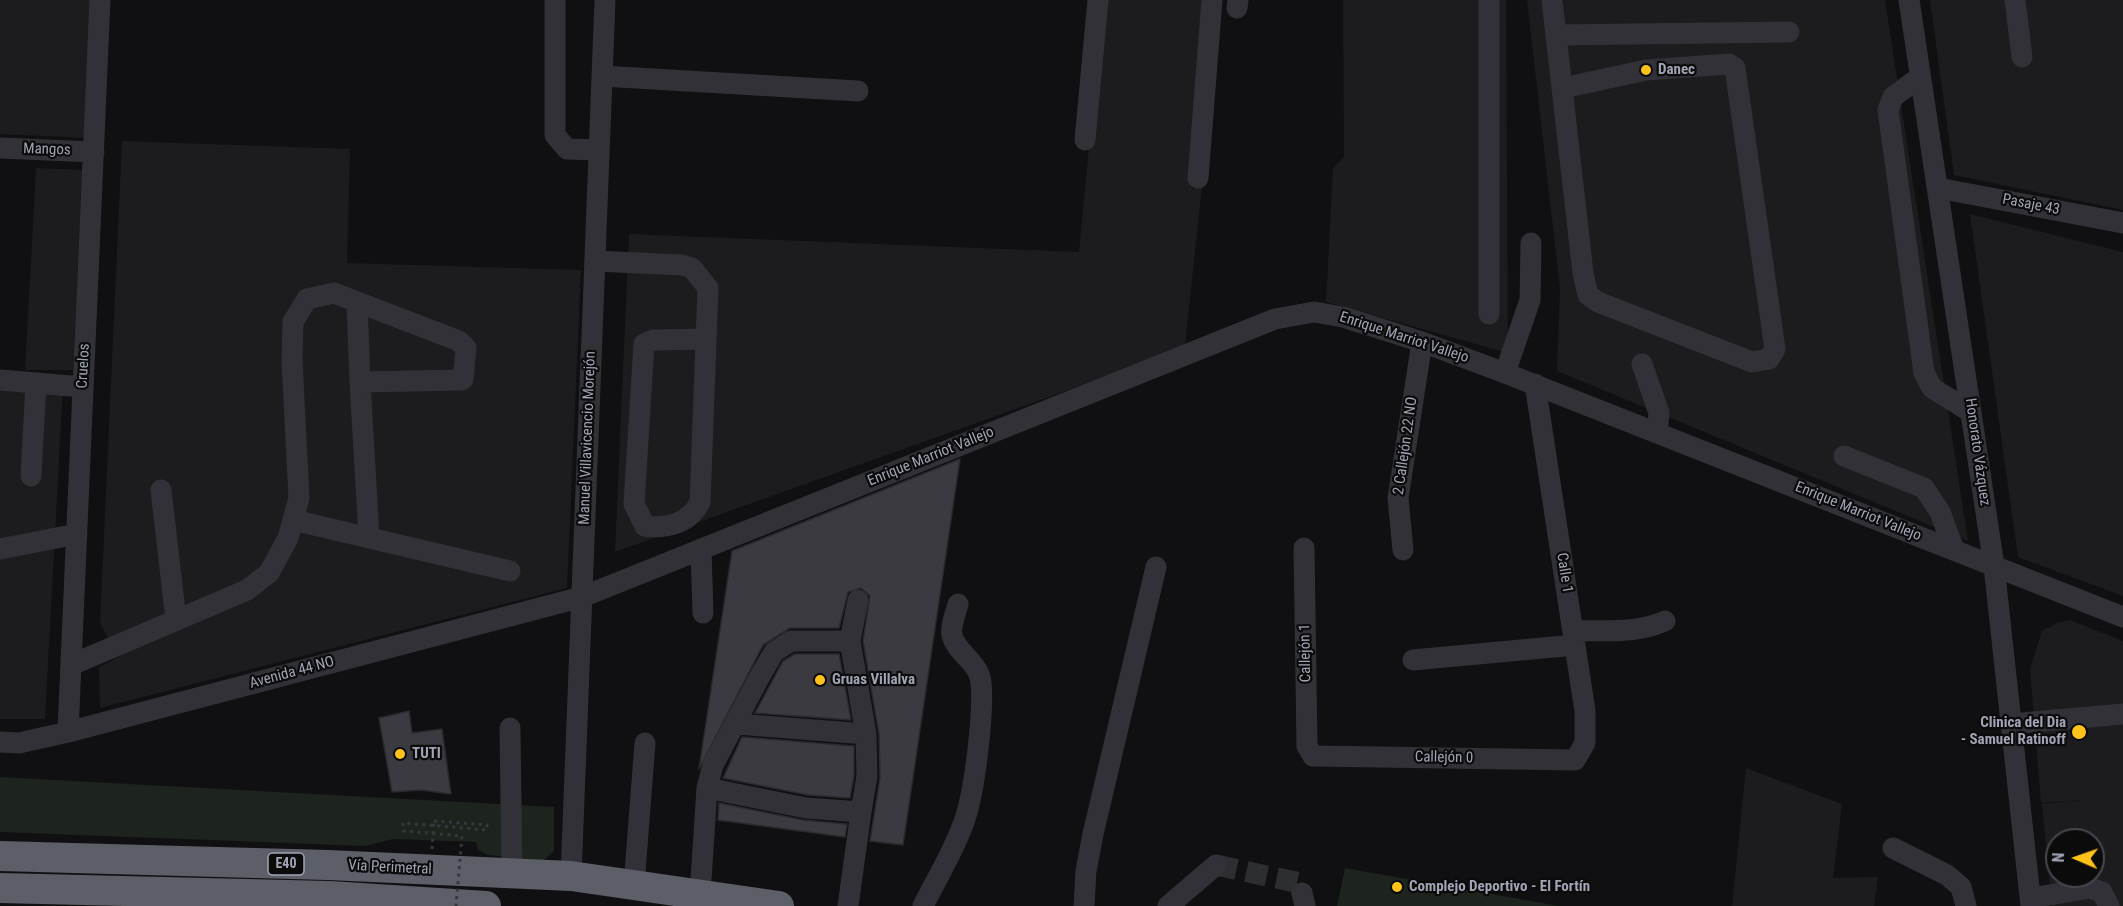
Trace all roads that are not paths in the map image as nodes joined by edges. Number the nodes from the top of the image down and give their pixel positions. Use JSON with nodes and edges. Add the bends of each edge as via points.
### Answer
{"nodes":[{"id":1,"x":100,"y":0,"type":"edge"},
{"id":2,"x":555,"y":0,"type":"edge"},
{"id":3,"x":605,"y":0,"type":"edge"},
{"id":4,"x":1098,"y":0,"type":"edge"},
{"id":5,"x":1212,"y":0,"type":"edge"},
{"id":6,"x":1489,"y":0,"type":"edge"},
{"id":7,"x":1552,"y":0,"type":"edge"},
{"id":8,"x":1909,"y":0,"type":"edge"},
{"id":9,"x":2016,"y":0,"type":"edge"},
{"id":10,"x":1789,"y":32,"type":"dead end"},
{"id":11,"x":1557,"y":35,"type":"junction"},
{"id":12,"x":2022,"y":57,"type":"dead end"},
{"id":13,"x":602,"y":76,"type":"junction"},
{"id":14,"x":1920,"y":77,"type":"junction"},
{"id":15,"x":1563,"y":88,"type":"junction"},
{"id":16,"x":858,"y":91,"type":"dead end"},
{"id":17,"x":1085,"y":140,"type":"dead end"},
{"id":18,"x":0,"y":148,"type":"edge"},
{"id":19,"x":599,"y":150,"type":"junction"},
{"id":20,"x":93,"y":152,"type":"junction"},
{"id":21,"x":1198,"y":178,"type":"dead end"},
{"id":22,"x":1938,"y":188,"type":"junction"},
{"id":23,"x":2123,"y":223,"type":"edge"},
{"id":24,"x":1532,"y":243,"type":"dead end"},
{"id":25,"x":595,"y":261,"type":"junction"},
{"id":26,"x":357,"y":302,"type":"junction"},
{"id":27,"x":1489,"y":314,"type":"dead end"},
{"id":28,"x":705,"y":339,"type":"junction"},
{"id":29,"x":1422,"y":342,"type":"junction"},
{"id":30,"x":1642,"y":364,"type":"dead end"},
{"id":31,"x":1505,"y":373,"type":"junction"},
{"id":32,"x":0,"y":380,"type":"edge"},
{"id":33,"x":360,"y":382,"type":"junction"},
{"id":34,"x":36,"y":383,"type":"junction"},
{"id":35,"x":1535,"y":384,"type":"junction"},
{"id":36,"x":83,"y":387,"type":"junction"},
{"id":37,"x":1971,"y":412,"type":"junction"},
{"id":38,"x":1657,"y":432,"type":"junction"},
{"id":39,"x":1844,"y":456,"type":"dead end"},
{"id":40,"x":31,"y":476,"type":"dead end"},
{"id":41,"x":161,"y":490,"type":"dead end"},
{"id":42,"x":293,"y":520,"type":"junction"},
{"id":43,"x":77,"y":534,"type":"junction"},
{"id":44,"x":369,"y":537,"type":"junction"},
{"id":45,"x":1304,"y":548,"type":"dead end"},
{"id":46,"x":0,"y":549,"type":"edge"},
{"id":47,"x":701,"y":549,"type":"junction"},
{"id":48,"x":1403,"y":550,"type":"dead end"},
{"id":49,"x":1954,"y":550,"type":"junction"},
{"id":50,"x":1994,"y":566,"type":"junction"},
{"id":51,"x":1156,"y":567,"type":"dead end"},
{"id":52,"x":510,"y":571,"type":"dead end"},
{"id":53,"x":582,"y":597,"type":"junction"},
{"id":54,"x":858,"y":600,"type":"dead end"},
{"id":55,"x":958,"y":604,"type":"dead end"},
{"id":56,"x":703,"y":613,"type":"dead end"},
{"id":57,"x":2123,"y":617,"type":"edge"},
{"id":58,"x":176,"y":620,"type":"junction"},
{"id":59,"x":1665,"y":621,"type":"dead end"},
{"id":60,"x":1574,"y":638,"type":"junction"},
{"id":61,"x":850,"y":641,"type":"junction"},
{"id":62,"x":1413,"y":660,"type":"dead end"},
{"id":63,"x":71,"y":665,"type":"junction"},
{"id":64,"x":2123,"y":714,"type":"edge"},
{"id":65,"x":737,"y":724,"type":"junction"},
{"id":66,"x":2011,"y":724,"type":"junction"},
{"id":67,"x":510,"y":728,"type":"dead end"},
{"id":68,"x":68,"y":732,"type":"junction"},
{"id":69,"x":866,"y":734,"type":"junction"},
{"id":70,"x":0,"y":742,"type":"edge"},
{"id":71,"x":645,"y":743,"type":"dead end"},
{"id":72,"x":1313,"y":756,"type":"joint"},
{"id":73,"x":1575,"y":760,"type":"joint"},
{"id":74,"x":707,"y":788,"type":"junction"},
{"id":75,"x":861,"y":812,"type":"junction"},
{"id":76,"x":1893,"y":848,"type":"dead end"},
{"id":77,"x":0,"y":856,"type":"edge"},
{"id":78,"x":1216,"y":865,"type":"dead end"},
{"id":79,"x":512,"y":874,"type":"junction"},
{"id":80,"x":572,"y":876,"type":"junction"},
{"id":81,"x":634,"y":885,"type":"junction"},
{"id":82,"x":0,"y":888,"type":"edge"},
{"id":83,"x":700,"y":895,"type":"junction"},
{"id":84,"x":2031,"y":902,"type":"edge"},
{"id":85,"x":443,"y":905,"type":"edge"},
{"id":86,"x":486,"y":906,"type":"edge"},
{"id":87,"x":779,"y":906,"type":"edge"},
{"id":88,"x":848,"y":906,"type":"edge"},
{"id":89,"x":923,"y":906,"type":"edge"},
{"id":90,"x":1084,"y":906,"type":"edge"},
{"id":91,"x":1168,"y":906,"type":"edge"},
{"id":92,"x":1966,"y":906,"type":"edge"},
{"id":93,"x":2109,"y":906,"type":"edge"}],
"edges":[{"from":1,"to":20,"type":"street","name":"Cruelos"},
{"from":2,"to":19,"type":"street","via":[[555,135],[567,149]]},
{"from":3,"to":13,"type":"street","name":"Manuel Villavicencio Morejón"},
{"from":4,"to":17,"type":"street"},
{"from":5,"to":21,"type":"street"},
{"from":6,"to":27,"type":"street"},
{"from":7,"to":11,"type":"street"},
{"from":8,"to":14,"type":"street","name":"Honorato Vázquez"},
{"from":9,"to":12,"type":"street"},
{"from":10,"to":11,"type":"street"},
{"from":11,"to":15,"type":"street"},
{"from":13,"to":16,"type":"street"},
{"from":13,"to":19,"type":"street","name":"Manuel Villavicencio Morejón"},
{"from":14,"to":22,"type":"street","name":"Honorato Vázquez"},
{"from":14,"to":37,"type":"street","via":[[1893,98],[1888,110],[1924,373],[1932,388]]},
{"from":15,"to":15,"type":"street","via":[[1646,70],[1729,64],[1735,68],[1774,349],[1769,359],[1752,362],[1588,295]]},
{"from":18,"to":20,"type":"street","name":"Mangos"},
{"from":19,"to":25,"type":"street","name":"Manuel Villavicencio Morejón"},
{"from":20,"to":36,"type":"street","name":"Cruelos"},
{"from":22,"to":23,"type":"street","name":"Pasaje 43"},
{"from":22,"to":37,"type":"street","name":"Honorato Vázquez"},
{"from":24,"to":31,"type":"street","via":[[1530,300]]},
{"from":25,"to":28,"type":"street","via":[[692,268],[708,288]]},
{"from":25,"to":53,"type":"street","name":"Manuel Villavicencio Morejón"},
{"from":26,"to":33,"type":"street"},
{"from":26,"to":33,"type":"street","via":[[459,341],[466,348],[464,379]]},
{"from":26,"to":42,"type":"street","via":[[334,293],[307,298],[293,322],[299,498]]},
{"from":28,"to":28,"type":"street","via":[[700,502],[694,514],[667,527],[645,526],[634,504],[644,344],[649,340]]},
{"from":29,"to":31,"type":"street","name":"Enrique Marriot Vallejo"},
{"from":29,"to":47,"type":"street","name":"Enrique Marriot Vallejo","via":[[1314,312],[1275,320]]},
{"from":29,"to":48,"type":"street","name":"2 Callejón 22 NO","via":[[1398,498]]},
{"from":30,"to":38,"type":"street","via":[[1659,413]]},
{"from":31,"to":35,"type":"street","name":"Enrique Marriot Vallejo"},
{"from":32,"to":34,"type":"street"},
{"from":33,"to":44,"type":"street"},
{"from":34,"to":36,"type":"street"},
{"from":34,"to":40,"type":"street"},
{"from":35,"to":38,"type":"street","name":"Enrique Marriot Vallejo"},
{"from":35,"to":60,"type":"street","name":"Calle 1"},
{"from":36,"to":43,"type":"street","name":"Cruelos"},
{"from":37,"to":50,"type":"street","name":"Honorato Vázquez"},
{"from":38,"to":49,"type":"street","name":"Enrique Marriot Vallejo"},
{"from":39,"to":49,"type":"street","via":[[1924,488],[1937,506]]},
{"from":41,"to":58,"type":"street"},
{"from":42,"to":44,"type":"street"},
{"from":42,"to":58,"type":"street","via":[[288,538],[268,573],[247,590]]},
{"from":43,"to":46,"type":"street"},
{"from":43,"to":63,"type":"street","name":"Cruelos"},
{"from":44,"to":52,"type":"street"},
{"from":45,"to":72,"type":"street","name":"Callejón 1","via":[[1308,746]]},
{"from":47,"to":53,"type":"street","name":"Enrique Marriot Vallejo"},
{"from":47,"to":56,"type":"street"},
{"from":49,"to":50,"type":"street","name":"Enrique Marriot Vallejo"},
{"from":50,"to":57,"type":"street","name":"Enrique Marriot Vallejo"},
{"from":50,"to":66,"type":"street","name":"Honorato Vázquez"},
{"from":51,"to":90,"type":"street","via":[[1093,834]]},
{"from":53,"to":68,"type":"street","name":"Avenida 44 NO"},
{"from":53,"to":80,"type":"street","name":"Manuel Villavicencio Morejón"},
{"from":54,"to":61,"type":"street"},
{"from":55,"to":89,"type":"street","via":[[951,633],[979,673],[981,707],[970,801]]},
{"from":58,"to":63,"type":"street"},
{"from":59,"to":60,"type":"street","via":[[1651,628]]},
{"from":60,"to":62,"type":"street"},
{"from":60,"to":73,"type":"street","name":"Calle 1","via":[[1585,711],[1585,743]]},
{"from":61,"to":65,"type":"street","via":[[791,641],[774,652]]},
{"from":61,"to":69,"type":"street"},
{"from":63,"to":68,"type":"street","name":"Cruelos"},
{"from":64,"to":66,"type":"street"},
{"from":65,"to":69,"type":"street"},
{"from":65,"to":74,"type":"street","via":[[713,765]]},
{"from":66,"to":84,"type":"street","name":"Honorato Vázquez"},
{"from":67,"to":79,"type":"street"},
{"from":68,"to":70,"type":"street","name":"Avenida 44 NO","via":[[19,743]]},
{"from":69,"to":75,"type":"street","via":[[867,776]]},
{"from":71,"to":81,"type":"street"},
{"from":72,"to":73,"type":"street","name":"Callejón 0"},
{"from":74,"to":75,"type":"street","via":[[806,808]]},
{"from":74,"to":83,"type":"street"},
{"from":75,"to":88,"type":"street"},
{"from":76,"to":92,"type":"street","via":[[1947,875],[1961,887]]},
{"from":77,"to":79,"type":"highway","name":"Vía Perimetral","number":"E40"},
{"from":78,"to":91,"type":"street"},
{"from":79,"to":80,"type":"highway","name":"Vía Perimetral","number":"E40"},
{"from":80,"to":81,"type":"highway","name":"Vía Perimetral","number":"E40"},
{"from":81,"to":83,"type":"highway","name":"Vía Perimetral","number":"E40"},
{"from":82,"to":85,"type":"highway","name":"Vía Perimetral","number":"E40","via":[[329,896]]},
{"from":83,"to":87,"type":"highway","name":"Vía Perimetral","number":"E40"},
{"from":84,"to":93,"type":"street","via":[[2090,888],[2102,892]]},
{"from":85,"to":86,"type":"highway","name":"Vía Perimetral","number":"E40"}]}
